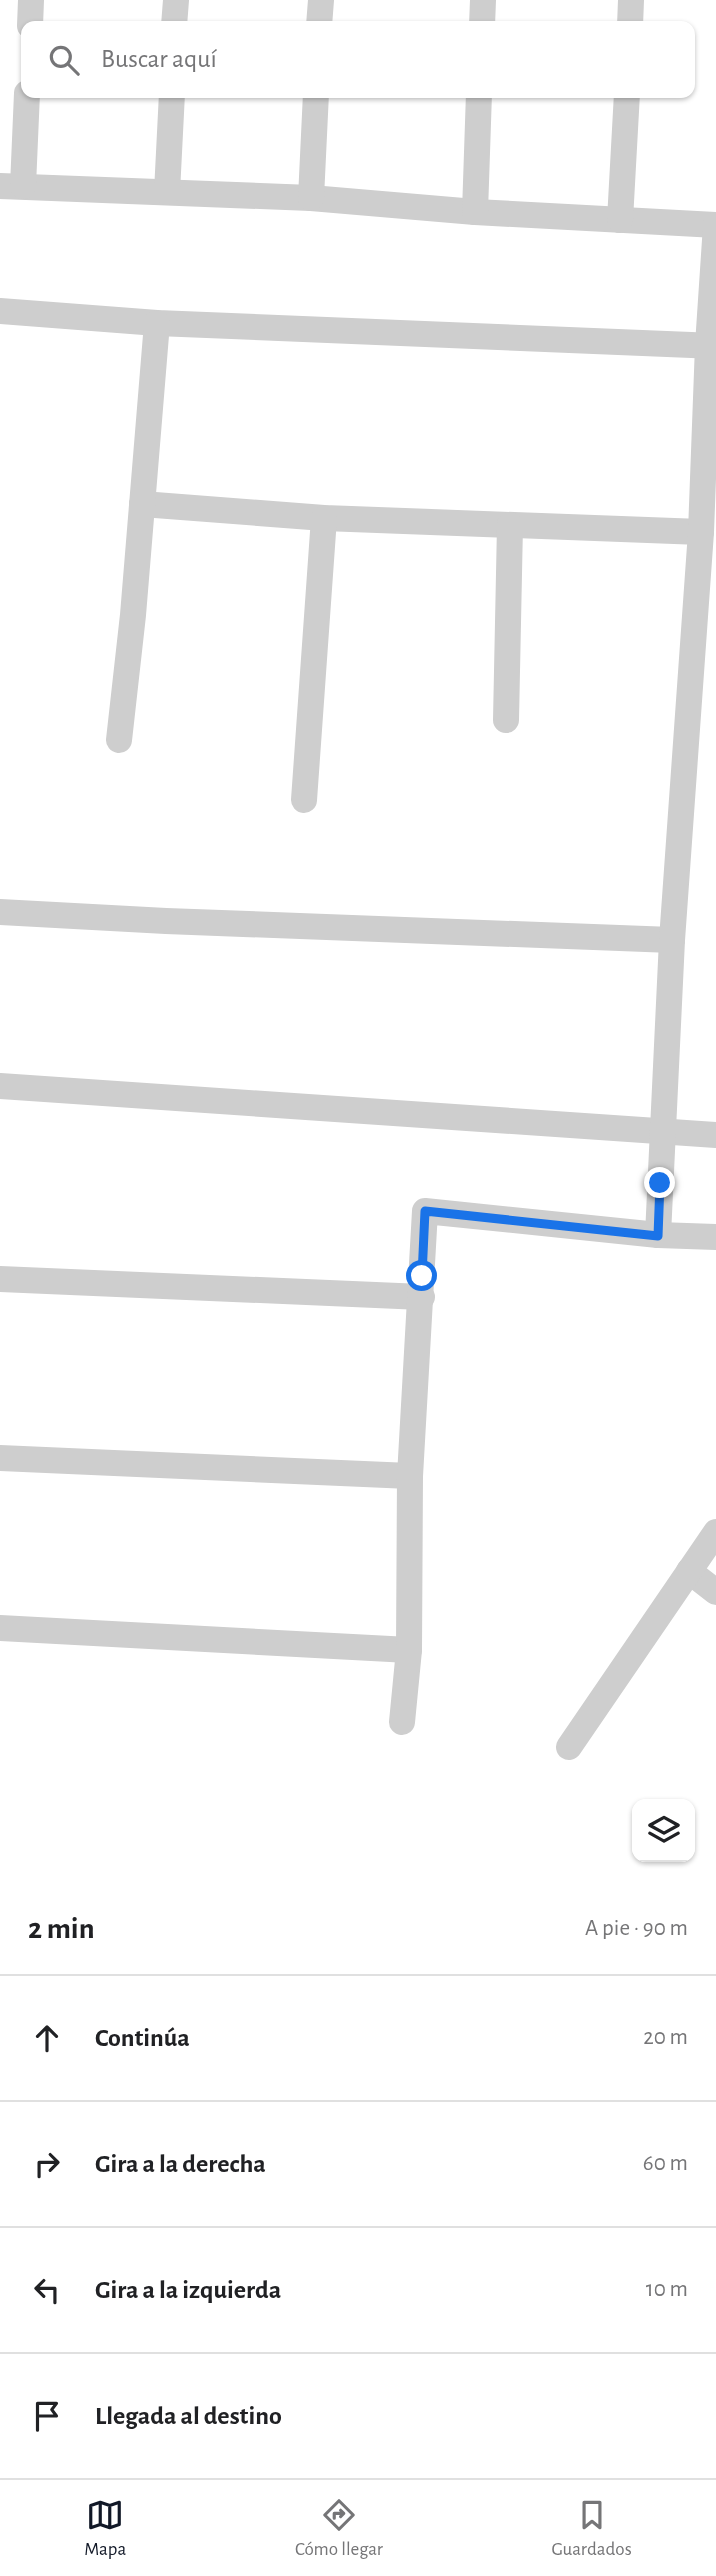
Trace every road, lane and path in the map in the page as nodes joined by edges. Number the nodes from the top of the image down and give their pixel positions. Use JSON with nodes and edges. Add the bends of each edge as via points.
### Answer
{"nodes":[{"id":1,"x":31,"y":0,"type":"edge"},
{"id":2,"x":176,"y":0,"type":"edge"},
{"id":3,"x":320,"y":0,"type":"edge"},
{"id":4,"x":483,"y":0,"type":"edge"},
{"id":5,"x":631,"y":0,"type":"edge"},
{"id":6,"x":30,"y":21,"type":"edge"},
{"id":7,"x":174,"y":21,"type":"edge"},
{"id":8,"x":319,"y":21,"type":"edge"},
{"id":9,"x":482,"y":21,"type":"edge"},
{"id":10,"x":630,"y":21,"type":"edge"},
{"id":11,"x":26,"y":98,"type":"edge"},
{"id":12,"x":172,"y":98,"type":"edge"},
{"id":13,"x":316,"y":98,"type":"edge"},
{"id":14,"x":480,"y":98,"type":"edge"},
{"id":15,"x":627,"y":98,"type":"edge"},
{"id":16,"x":12,"y":186,"type":"edge"},
{"id":17,"x":167,"y":192,"type":"junction"},
{"id":18,"x":311,"y":198,"type":"junction"},
{"id":19,"x":475,"y":212,"type":"junction"},
{"id":20,"x":620,"y":220,"type":"junction"},
{"id":21,"x":716,"y":225,"type":"edge"},
{"id":22,"x":0,"y":311,"type":"edge"},
{"id":23,"x":157,"y":323,"type":"junction"},
{"id":24,"x":712,"y":346,"type":"edge"},
{"id":25,"x":142,"y":505,"type":"junction"},
{"id":26,"x":324,"y":518,"type":"junction"},
{"id":27,"x":510,"y":524,"type":"junction"},
{"id":28,"x":701,"y":532,"type":"junction"},
{"id":29,"x":506,"y":720,"type":"dead end"},
{"id":30,"x":120,"y":740,"type":"dead end"},
{"id":31,"x":304,"y":800,"type":"dead end"},
{"id":32,"x":0,"y":912,"type":"edge"},
{"id":33,"x":672,"y":940,"type":"junction"},
{"id":34,"x":0,"y":1087,"type":"edge"},
{"id":35,"x":662,"y":1130,"type":"junction"},
{"id":36,"x":716,"y":1135,"type":"edge"},
{"id":37,"x":658,"y":1236,"type":"junction"},
{"id":38,"x":716,"y":1237,"type":"edge"},
{"id":39,"x":0,"y":1279,"type":"edge"},
{"id":40,"x":422,"y":1297,"type":"junction"},
{"id":41,"x":0,"y":1458,"type":"edge"},
{"id":42,"x":411,"y":1476,"type":"junction"},
{"id":43,"x":716,"y":1532,"type":"edge"},
{"id":44,"x":689,"y":1571,"type":"junction"},
{"id":45,"x":716,"y":1592,"type":"edge"},
{"id":46,"x":0,"y":1628,"type":"edge"},
{"id":47,"x":410,"y":1650,"type":"junction"},
{"id":48,"x":402,"y":1722,"type":"dead end"},
{"id":49,"x":569,"y":1747,"type":"dead end"}],
"edges":[{"from":1,"to":6,"type":"street"},
{"from":2,"to":7,"type":"street"},
{"from":3,"to":8,"type":"street"},
{"from":4,"to":9,"type":"street"},
{"from":5,"to":10,"type":"street"},
{"from":11,"to":16,"type":"street"},
{"from":12,"to":17,"type":"street"},
{"from":13,"to":18,"type":"street"},
{"from":14,"to":19,"type":"street"},
{"from":15,"to":20,"type":"street"},
{"from":16,"to":17,"type":"street"},
{"from":17,"to":18,"type":"street"},
{"from":18,"to":19,"type":"street"},
{"from":19,"to":20,"type":"street"},
{"from":20,"to":21,"type":"street"},
{"from":21,"to":24,"type":"street"},
{"from":22,"to":23,"type":"street"},
{"from":23,"to":24,"type":"street"},
{"from":23,"to":25,"type":"street"},
{"from":24,"to":28,"type":"street"},
{"from":25,"to":26,"type":"street"},
{"from":25,"to":30,"type":"street"},
{"from":26,"to":27,"type":"street"},
{"from":26,"to":31,"type":"street"},
{"from":27,"to":28,"type":"street"},
{"from":27,"to":29,"type":"street"},
{"from":28,"to":33,"type":"street"},
{"from":32,"to":33,"type":"street"},
{"from":33,"to":35,"type":"street"},
{"from":34,"to":35,"type":"street"},
{"from":35,"to":36,"type":"street"},
{"from":35,"to":37,"type":"street"},
{"from":37,"to":38,"type":"street"},
{"from":37,"to":40,"type":"street","via":[[425,1211]]},
{"from":39,"to":40,"type":"street"},
{"from":40,"to":42,"type":"street"},
{"from":41,"to":42,"type":"street"},
{"from":42,"to":47,"type":"street"},
{"from":43,"to":44,"type":"street"},
{"from":44,"to":45,"type":"street"},
{"from":44,"to":49,"type":"street"},
{"from":46,"to":47,"type":"street"},
{"from":47,"to":48,"type":"street"}]}
